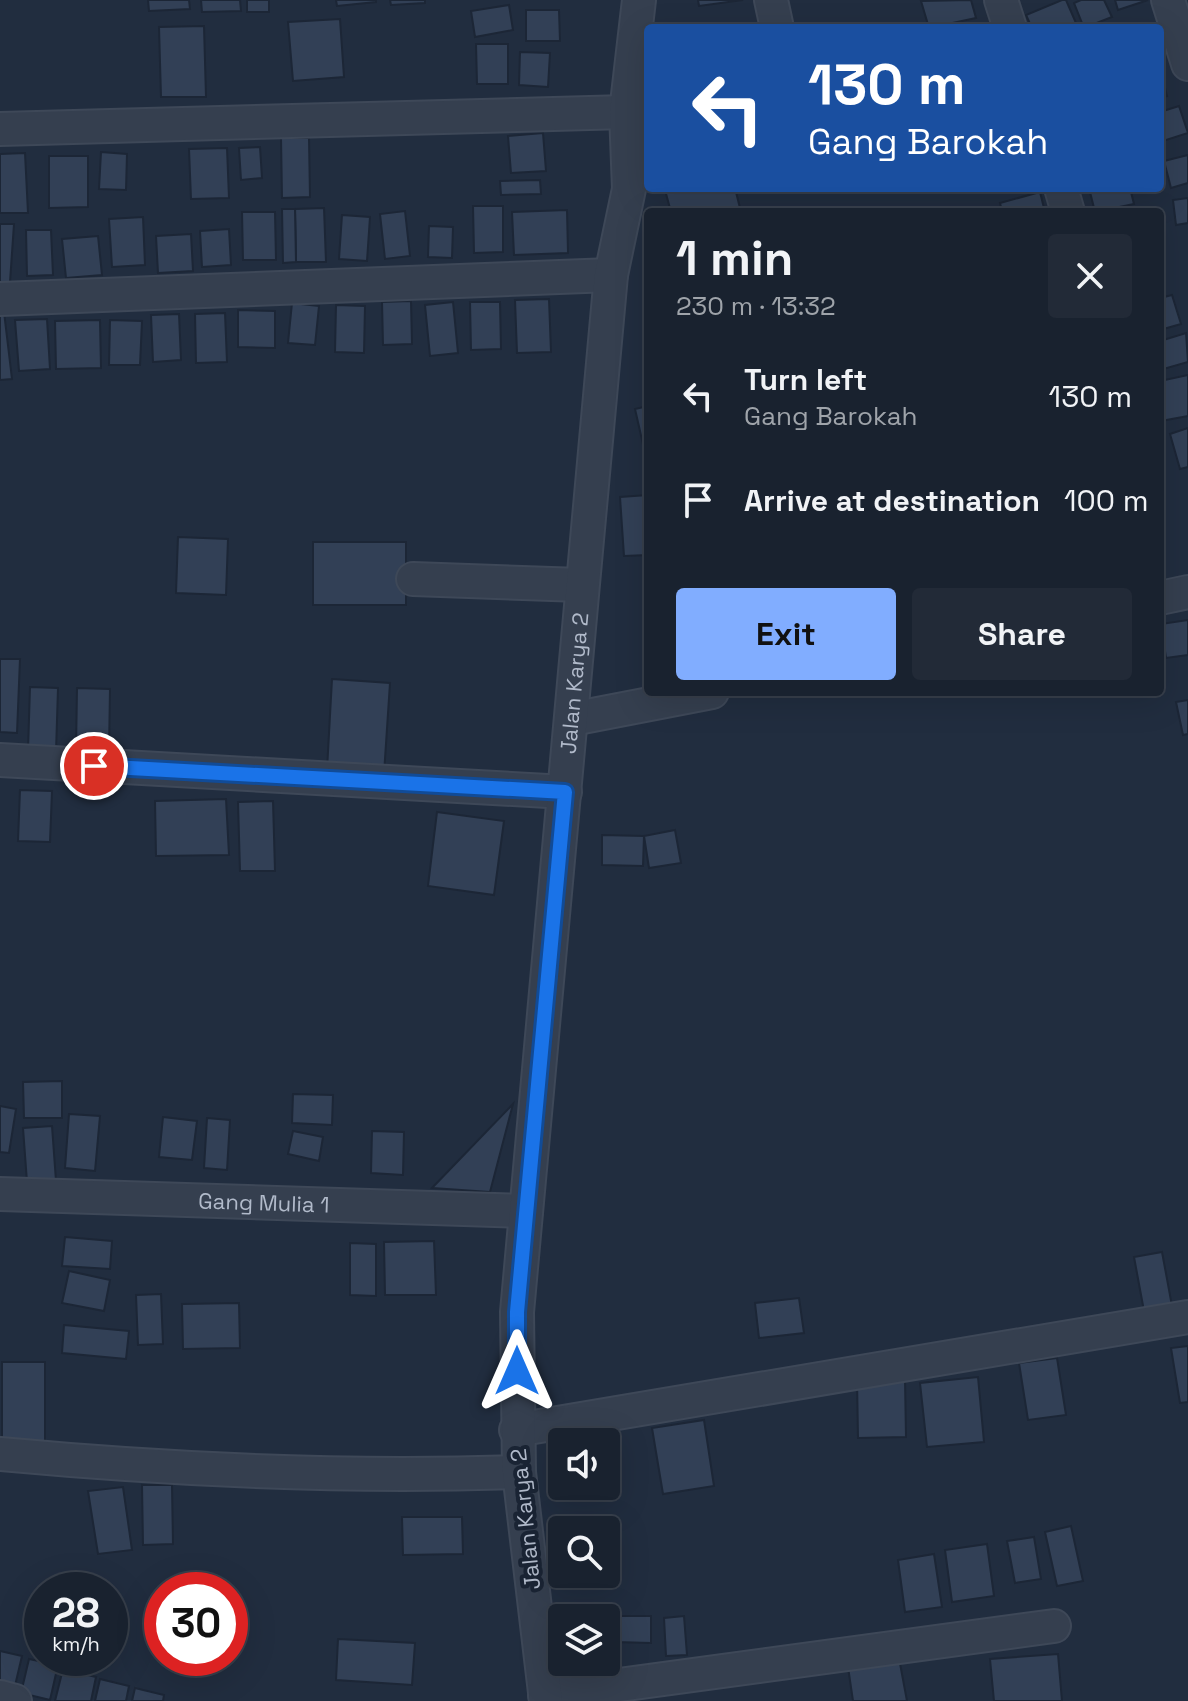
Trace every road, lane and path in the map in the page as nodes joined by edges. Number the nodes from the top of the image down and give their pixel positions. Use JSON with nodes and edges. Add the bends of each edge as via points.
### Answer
{"nodes":[{"id":1,"x":639,"y":0,"type":"edge"},
{"id":2,"x":771,"y":0,"type":"edge"},
{"id":3,"x":1001,"y":0,"type":"edge"},
{"id":4,"x":1168,"y":0,"type":"edge"},
{"id":5,"x":776,"y":24,"type":"edge"},
{"id":6,"x":1009,"y":24,"type":"edge"},
{"id":7,"x":1188,"y":64,"type":"edge"},
{"id":8,"x":626,"y":112,"type":"junction"},
{"id":9,"x":0,"y":129,"type":"edge"},
{"id":10,"x":629,"y":189,"type":"junction"},
{"id":11,"x":644,"y":210,"type":"edge"},
{"id":12,"x":611,"y":275,"type":"junction"},
{"id":13,"x":0,"y":299,"type":"edge"},
{"id":14,"x":413,"y":579,"type":"dead end"},
{"id":15,"x":581,"y":585,"type":"junction"},
{"id":16,"x":1188,"y":592,"type":"edge"},
{"id":17,"x":1164,"y":597,"type":"edge"},
{"id":18,"x":691,"y":696,"type":"edge"},
{"id":19,"x":572,"y":719,"type":"junction"},
{"id":20,"x":0,"y":760,"type":"edge"},
{"id":21,"x":565,"y":792,"type":"junction"},
{"id":22,"x":0,"y":1194,"type":"edge"},
{"id":23,"x":526,"y":1211,"type":"junction"},
{"id":24,"x":1188,"y":1317,"type":"edge"},
{"id":25,"x":516,"y":1430,"type":"junction"},
{"id":26,"x":0,"y":1454,"type":"edge"},
{"id":27,"x":519,"y":1472,"type":"junction"},
{"id":28,"x":1054,"y":1626,"type":"dead end"},
{"id":29,"x":0,"y":1697,"type":"edge"},
{"id":30,"x":546,"y":1698,"type":"edge"},
{"id":31,"x":15,"y":1701,"type":"edge"}],
"edges":[{"from":1,"to":8,"type":"street","name":"Jalan Karya 2"},
{"from":2,"to":5,"type":"street"},
{"from":3,"to":6,"type":"street"},
{"from":4,"to":7,"type":"street"},
{"from":8,"to":9,"type":"street"},
{"from":8,"to":10,"type":"street","name":"Jalan Karya 2"},
{"from":10,"to":11,"type":"street"},
{"from":10,"to":12,"type":"street","name":"Jalan Karya 2"},
{"from":12,"to":13,"type":"street"},
{"from":12,"to":15,"type":"street","name":"Jalan Karya 2"},
{"from":14,"to":15,"type":"street"},
{"from":15,"to":19,"type":"street","name":"Jalan Karya 2"},
{"from":16,"to":17,"type":"street"},
{"from":18,"to":19,"type":"street"},
{"from":19,"to":21,"type":"street","name":"Jalan Karya 2"},
{"from":20,"to":21,"type":"street"},
{"from":21,"to":23,"type":"street","name":"Jalan Karya 2"},
{"from":22,"to":23,"type":"street","name":"Gang Mulia 1"},
{"from":23,"to":25,"type":"street","name":"Jalan Karya 2","via":[[517,1312]]},
{"from":24,"to":25,"type":"street"},
{"from":25,"to":27,"type":"street","name":"Jalan Karya 2"},
{"from":26,"to":27,"type":"street","via":[[157,1468],[426,1475]]},
{"from":27,"to":30,"type":"street","name":"Jalan Karya 2"},
{"from":28,"to":30,"type":"street"},
{"from":29,"to":31,"type":"street"}]}
